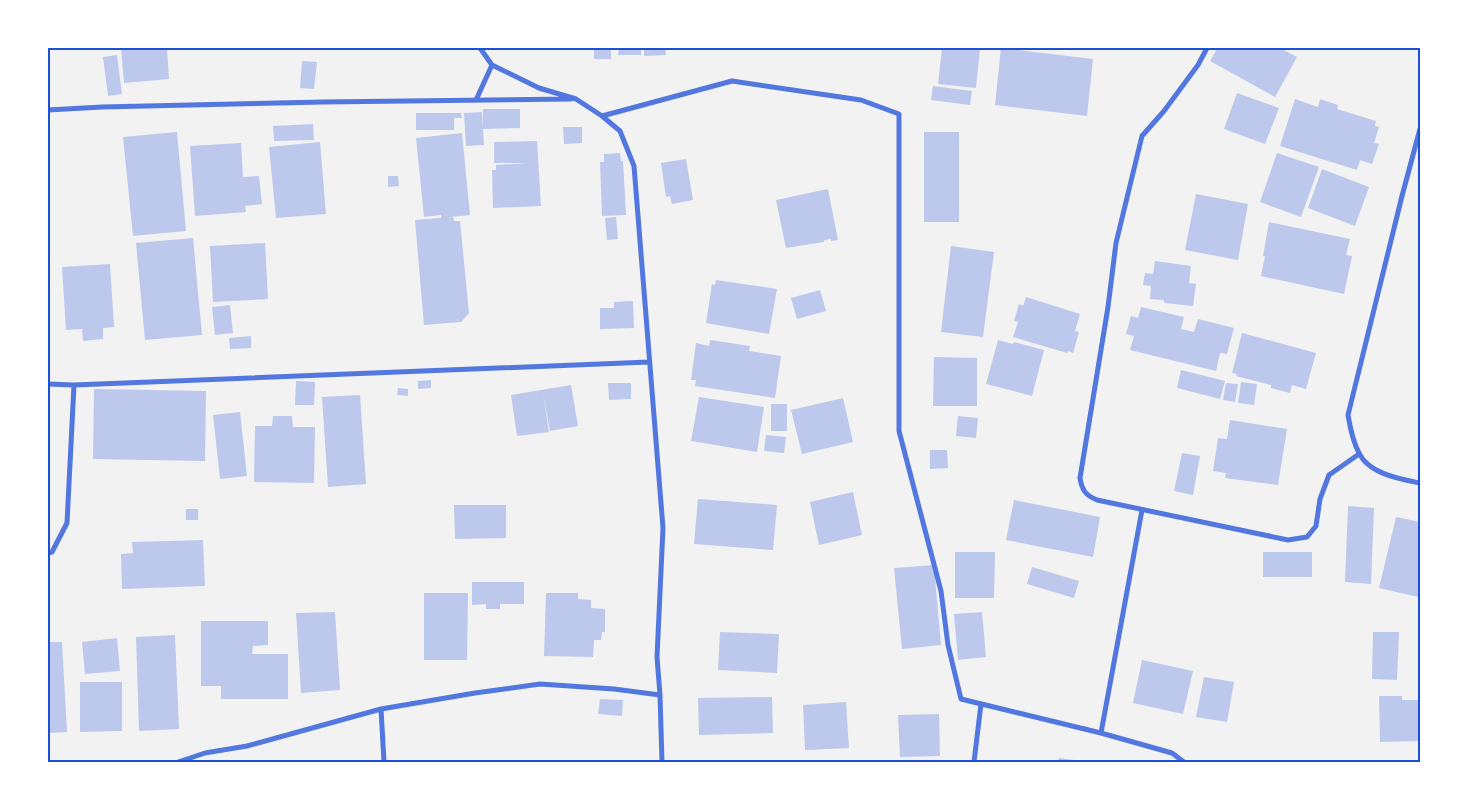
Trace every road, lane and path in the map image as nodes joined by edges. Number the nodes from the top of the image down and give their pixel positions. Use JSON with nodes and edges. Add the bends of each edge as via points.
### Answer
{"nodes":[{"id":1,"x":480,"y":48,"type":"edge"},
{"id":2,"x":1207,"y":48,"type":"edge"},
{"id":3,"x":492,"y":65,"type":"junction"},
{"id":4,"x":576,"y":99,"type":"junction"},
{"id":5,"x":476,"y":100,"type":"junction"},
{"id":6,"x":48,"y":110,"type":"edge"},
{"id":7,"x":602,"y":116,"type":"junction"},
{"id":8,"x":1420,"y":129,"type":"edge"},
{"id":9,"x":649,"y":362,"type":"junction"},
{"id":10,"x":48,"y":384,"type":"edge"},
{"id":11,"x":74,"y":385,"type":"junction"},
{"id":12,"x":1359,"y":454,"type":"junction"},
{"id":13,"x":1420,"y":483,"type":"edge"},
{"id":14,"x":1142,"y":510,"type":"junction"},
{"id":15,"x":48,"y":552,"type":"edge"},
{"id":16,"x":660,"y":695,"type":"junction"},
{"id":17,"x":981,"y":704,"type":"junction"},
{"id":18,"x":382,"y":710,"type":"junction"},
{"id":19,"x":1101,"y":733,"type":"junction"},
{"id":20,"x":178,"y":762,"type":"edge"},
{"id":21,"x":384,"y":762,"type":"edge"},
{"id":22,"x":662,"y":762,"type":"edge"},
{"id":23,"x":974,"y":762,"type":"edge"},
{"id":24,"x":1184,"y":762,"type":"edge"}],
"edges":[{"from":1,"to":3,"type":"street"},
{"from":2,"to":14,"type":"street","via":[[1198,65],[1142,136],[1116,243],[1080,478],[1082,490],[1089,497]]},
{"from":3,"to":4,"type":"street","via":[[539,88]]},
{"from":3,"to":5,"type":"street"},
{"from":4,"to":5,"type":"street"},
{"from":4,"to":7,"type":"street"},
{"from":5,"to":6,"type":"street"},
{"from":7,"to":9,"type":"street","via":[[620,131],[634,166]]},
{"from":7,"to":17,"type":"street","via":[[732,80],[861,100],[899,114],[899,432],[941,591],[948,645],[961,699]]},
{"from":8,"to":12,"type":"street","via":[[1348,415]]},
{"from":9,"to":11,"type":"street"},
{"from":9,"to":16,"type":"street","via":[[663,528],[657,657]]},
{"from":10,"to":11,"type":"street"},
{"from":11,"to":15,"type":"street","via":[[67,523],[52,552]]},
{"from":12,"to":13,"type":"street","via":[[1377,471]]},
{"from":12,"to":14,"type":"street","via":[[1329,475],[1320,498],[1316,526],[1307,537],[1288,540]]},
{"from":14,"to":19,"type":"street"},
{"from":16,"to":18,"type":"street","via":[[540,684]]},
{"from":16,"to":22,"type":"street"},
{"from":17,"to":19,"type":"street"},
{"from":17,"to":23,"type":"street"},
{"from":18,"to":20,"type":"street"},
{"from":18,"to":21,"type":"street"},
{"from":19,"to":24,"type":"street","via":[[1172,753]]}]}
